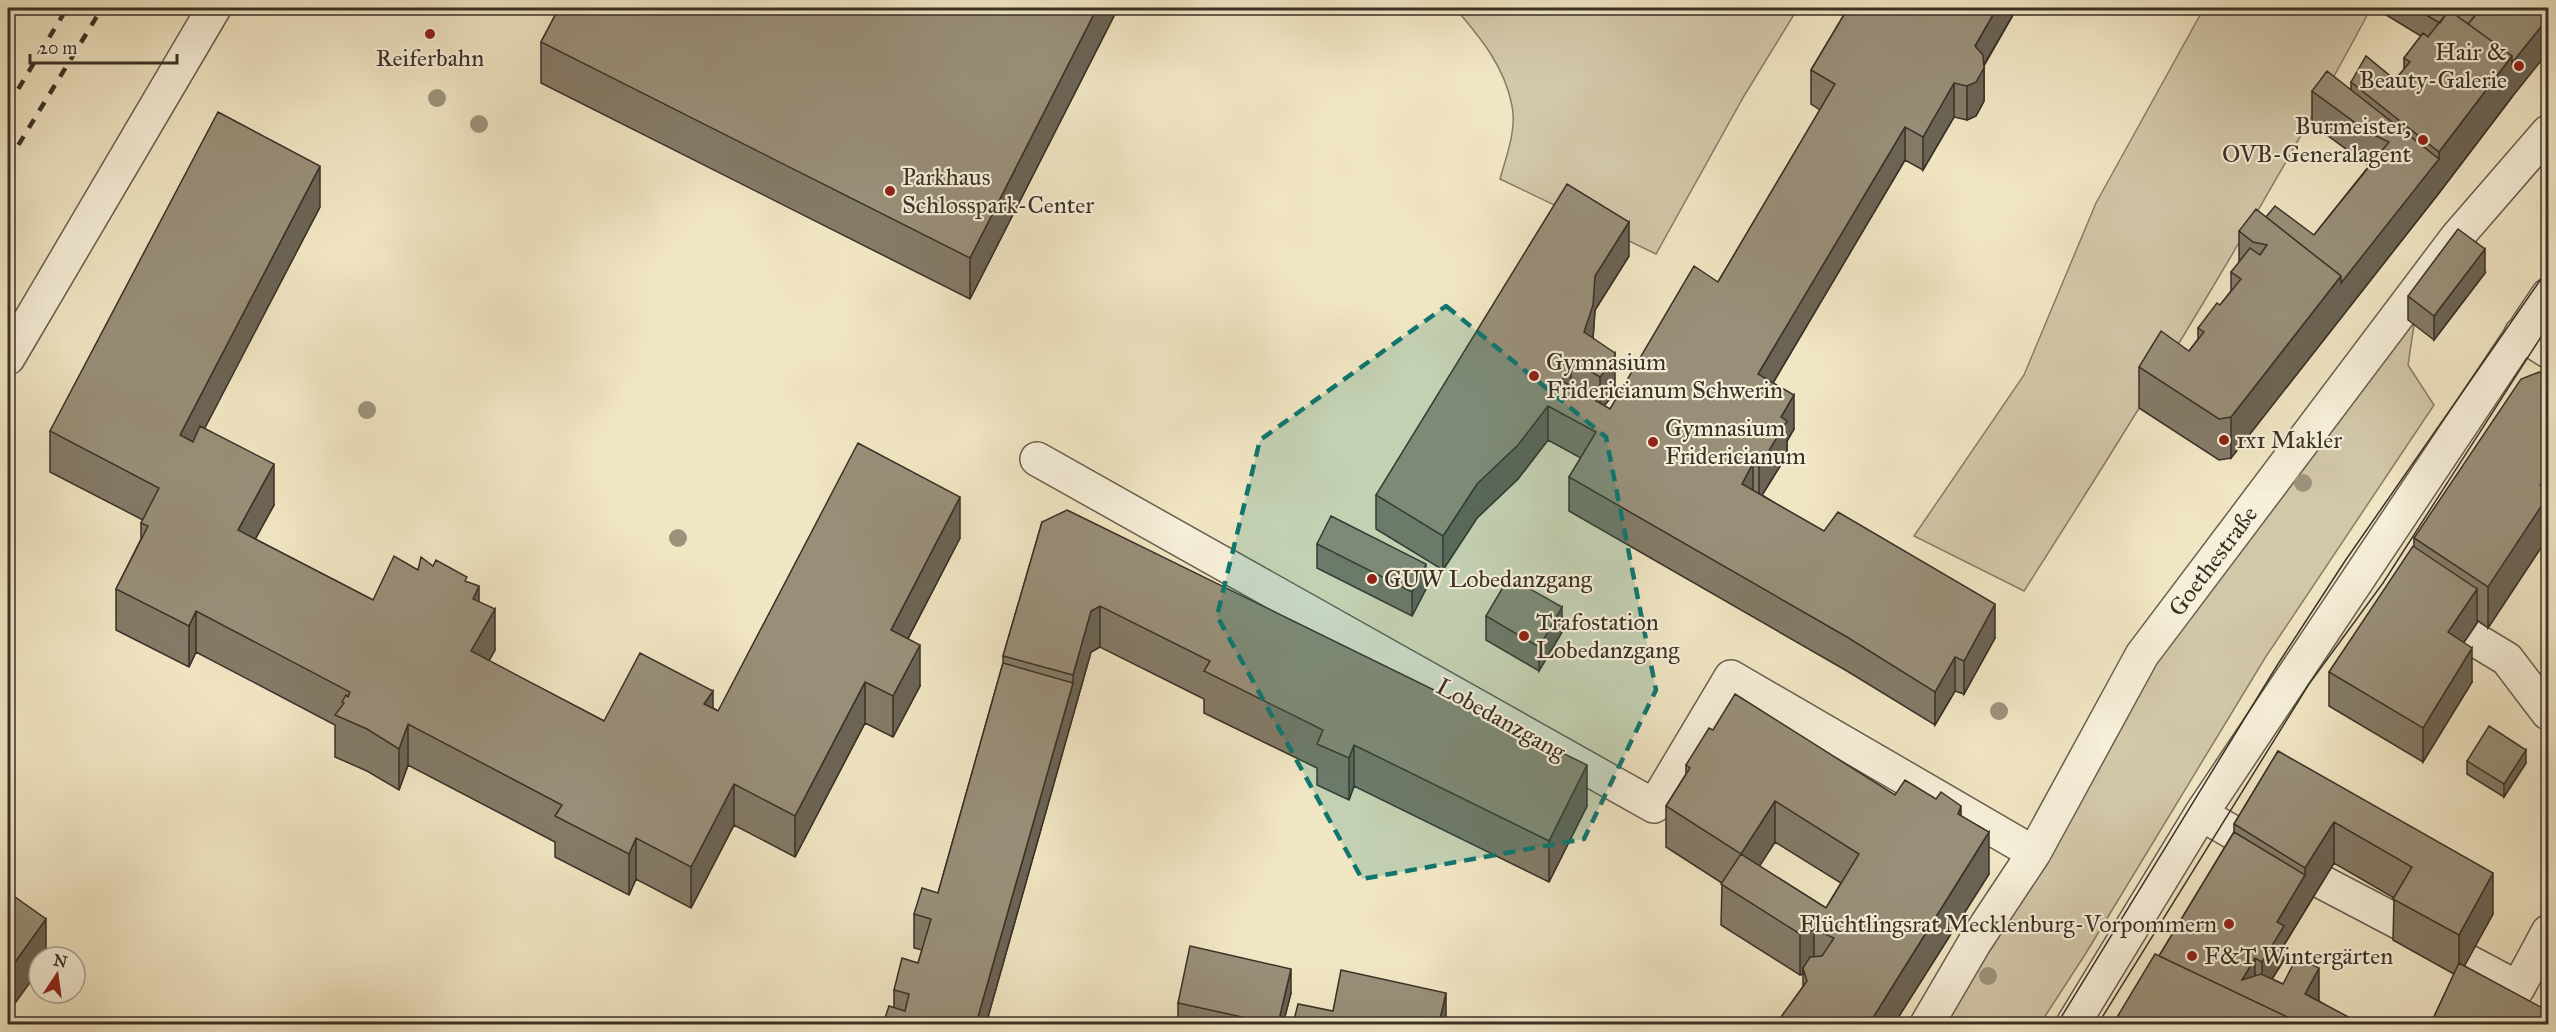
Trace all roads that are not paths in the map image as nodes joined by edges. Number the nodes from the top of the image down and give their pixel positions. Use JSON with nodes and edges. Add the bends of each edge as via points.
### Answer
{"nodes":[{"id":1,"x":214,"y":8,"type":"edge"},
{"id":2,"x":2548,"y":132,"type":"edge"},
{"id":3,"x":2548,"y":295,"type":"edge"},
{"id":4,"x":2521,"y":334,"type":"junction"},
{"id":5,"x":2548,"y":351,"type":"edge"},
{"id":6,"x":8,"y":358,"type":"edge"},
{"id":7,"x":1037,"y":459,"type":"dead end"},
{"id":8,"x":2363,"y":570,"type":"junction"},
{"id":9,"x":2392,"y":589,"type":"edge"},
{"id":10,"x":2469,"y":636,"type":"edge"},
{"id":11,"x":2548,"y":713,"type":"edge"},
{"id":12,"x":2201,"y":814,"type":"junction"},
{"id":13,"x":2248,"y":841,"type":"edge"},
{"id":14,"x":2034,"y":853,"type":"junction"},
{"id":15,"x":2322,"y":882,"type":"edge"},
{"id":16,"x":2402,"y":924,"type":"edge"},
{"id":17,"x":2548,"y":932,"type":"edge"},
{"id":18,"x":2467,"y":961,"type":"edge"},
{"id":19,"x":1927,"y":1024,"type":"edge"},
{"id":20,"x":2073,"y":1024,"type":"edge"}],
"edges":[{"from":1,"to":6,"type":"street"},
{"from":2,"to":14,"type":"street","name":"Goethestraße","via":[[2457,237],[2142,655]]},
{"from":3,"to":4,"type":"street"},
{"from":4,"to":5,"type":"street"},
{"from":4,"to":8,"type":"street"},
{"from":7,"to":14,"type":"street","name":"Lobedanzgang","via":[[1654,806],[1731,677]]},
{"from":8,"to":9,"type":"street"},
{"from":8,"to":12,"type":"street"},
{"from":10,"to":11,"type":"street","via":[[2507,659]]},
{"from":12,"to":13,"type":"street"},
{"from":12,"to":20,"type":"street"},
{"from":14,"to":19,"type":"street","name":"Goethestraße"},
{"from":15,"to":16,"type":"street"},
{"from":17,"to":18,"type":"street","via":[[2518,988]]}]}
